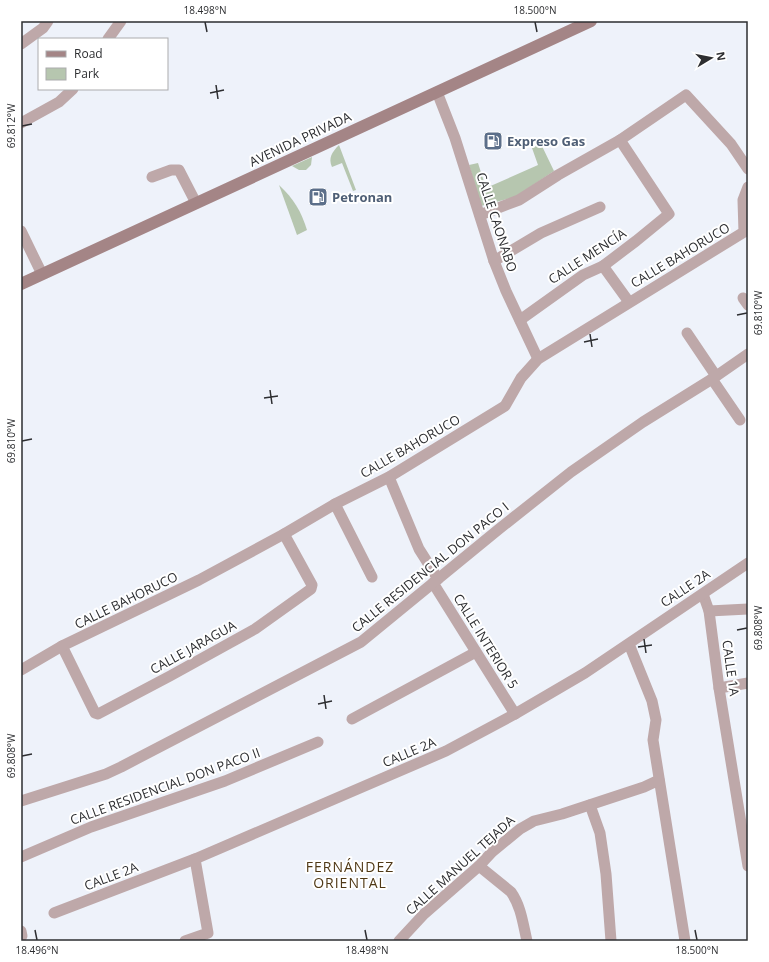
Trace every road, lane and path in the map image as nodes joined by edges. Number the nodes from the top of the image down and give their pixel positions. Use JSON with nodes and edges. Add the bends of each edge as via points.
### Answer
{"nodes":[{"id":1,"x":48,"y":21,"type":"edge"},
{"id":2,"x":121,"y":21,"type":"edge"},
{"id":3,"x":591,"y":21,"type":"edge"},
{"id":4,"x":109,"y":38,"type":"edge"},
{"id":5,"x":21,"y":44,"type":"edge"},
{"id":6,"x":72,"y":90,"type":"edge"},
{"id":7,"x":437,"y":92,"type":"junction"},
{"id":8,"x":21,"y":123,"type":"edge"},
{"id":9,"x":620,"y":140,"type":"junction"},
{"id":10,"x":748,"y":169,"type":"edge"},
{"id":11,"x":152,"y":177,"type":"dead end"},
{"id":12,"x":748,"y":187,"type":"edge"},
{"id":13,"x":196,"y":203,"type":"junction"},
{"id":14,"x":600,"y":207,"type":"dead end"},
{"id":15,"x":480,"y":215,"type":"junction"},
{"id":16,"x":21,"y":231,"type":"edge"},
{"id":17,"x":746,"y":232,"type":"edge"},
{"id":18,"x":494,"y":261,"type":"junction"},
{"id":19,"x":602,"y":266,"type":"junction"},
{"id":20,"x":42,"y":274,"type":"junction"},
{"id":21,"x":21,"y":284,"type":"edge"},
{"id":22,"x":629,"y":302,"type":"junction"},
{"id":23,"x":520,"y":320,"type":"junction"},
{"id":24,"x":687,"y":333,"type":"dead end"},
{"id":25,"x":748,"y":354,"type":"edge"},
{"id":26,"x":538,"y":359,"type":"junction"},
{"id":27,"x":714,"y":378,"type":"junction"},
{"id":28,"x":740,"y":420,"type":"dead end"},
{"id":29,"x":389,"y":477,"type":"junction"},
{"id":30,"x":335,"y":504,"type":"junction"},
{"id":31,"x":284,"y":534,"type":"junction"},
{"id":32,"x":748,"y":563,"type":"edge"},
{"id":33,"x":372,"y":577,"type":"dead end"},
{"id":34,"x":436,"y":581,"type":"junction"},
{"id":35,"x":702,"y":594,"type":"junction"},
{"id":36,"x":748,"y":609,"type":"edge"},
{"id":37,"x":709,"y":611,"type":"junction"},
{"id":38,"x":629,"y":644,"type":"junction"},
{"id":39,"x":62,"y":646,"type":"junction"},
{"id":40,"x":476,"y":652,"type":"junction"},
{"id":41,"x":21,"y":670,"type":"edge"},
{"id":42,"x":748,"y":683,"type":"edge"},
{"id":43,"x":719,"y":688,"type":"junction"},
{"id":44,"x":515,"y":714,"type":"junction"},
{"id":45,"x":352,"y":719,"type":"dead end"},
{"id":46,"x":318,"y":742,"type":"dead end"},
{"id":47,"x":659,"y":780,"type":"junction"},
{"id":48,"x":21,"y":801,"type":"edge"},
{"id":49,"x":590,"y":805,"type":"junction"},
{"id":50,"x":21,"y":858,"type":"edge"},
{"id":51,"x":195,"y":860,"type":"junction"},
{"id":52,"x":479,"y":866,"type":"junction"},
{"id":53,"x":748,"y":866,"type":"edge"},
{"id":54,"x":54,"y":913,"type":"dead end"},
{"id":55,"x":185,"y":941,"type":"edge"},
{"id":56,"x":399,"y":941,"type":"edge"},
{"id":57,"x":527,"y":941,"type":"edge"},
{"id":58,"x":612,"y":941,"type":"edge"},
{"id":59,"x":685,"y":941,"type":"edge"}],
"edges":[{"from":1,"to":5,"type":"street","via":[[43,28]]},
{"from":2,"to":4,"type":"street"},
{"from":3,"to":7,"type":"main road","name":"AVENIDA PRIVADA"},
{"from":6,"to":8,"type":"street","via":[[59,102]]},
{"from":7,"to":13,"type":"main road","name":"AVENIDA PRIVADA"},
{"from":7,"to":15,"type":"street","name":"CALLE CAONABO"},
{"from":9,"to":10,"type":"street","via":[[686,95],[731,144]]},
{"from":9,"to":15,"type":"street","via":[[518,200]]},
{"from":9,"to":19,"type":"street","name":"CALLE MENCÍA","via":[[669,214]]},
{"from":11,"to":13,"type":"street","via":[[171,170],[179,170]]},
{"from":12,"to":17,"type":"street","name":"CALLE BAHORUCO","via":[[743,200]]},
{"from":13,"to":20,"type":"main road","name":"AVENIDA PRIVADA"},
{"from":14,"to":18,"type":"street","via":[[541,233]]},
{"from":15,"to":18,"type":"street","name":"CALLE CAONABO"},
{"from":16,"to":20,"type":"street"},
{"from":17,"to":22,"type":"street","name":"CALLE BAHORUCO"},
{"from":18,"to":23,"type":"street","name":"CALLE CAONABO"},
{"from":19,"to":22,"type":"street"},
{"from":19,"to":23,"type":"street","name":"CALLE MENCÍA","via":[[577,278]]},
{"from":20,"to":21,"type":"main road","name":"AVENIDA PRIVADA"},
{"from":22,"to":26,"type":"street","name":"CALLE BAHORUCO"},
{"from":23,"to":26,"type":"street","name":"CALLE CAONABO"},
{"from":24,"to":27,"type":"street"},
{"from":25,"to":27,"type":"street","name":"CALLE RESIDENCIAL DON PACO I"},
{"from":26,"to":29,"type":"street","name":"CALLE BAHORUCO","via":[[521,378],[505,406]]},
{"from":27,"to":28,"type":"street"},
{"from":27,"to":34,"type":"street","name":"CALLE RESIDENCIAL DON PACO I","via":[[643,422],[571,472]]},
{"from":29,"to":30,"type":"street","name":"CALLE BAHORUCO"},
{"from":29,"to":34,"type":"street","name":"CALLE INTERIOR 5","via":[[418,548]]},
{"from":30,"to":31,"type":"street","name":"CALLE BAHORUCO"},
{"from":30,"to":33,"type":"street"},
{"from":31,"to":39,"type":"street","name":"CALLE BAHORUCO","via":[[199,580]]},
{"from":31,"to":39,"type":"street","name":"CALLE JARAGUA","via":[[312,585],[310,589],[255,629],[98,714],[94,712]]},
{"from":32,"to":35,"type":"street","name":"CALLE 2A"},
{"from":34,"to":40,"type":"street","name":"CALLE INTERIOR 5"},
{"from":34,"to":48,"type":"street","name":"CALLE RESIDENCIAL DON PACO I","via":[[361,642],[121,767]]},
{"from":35,"to":37,"type":"street","name":"CALLE 1A"},
{"from":35,"to":38,"type":"street","name":"CALLE 2A"},
{"from":36,"to":37,"type":"street"},
{"from":37,"to":43,"type":"street","name":"CALLE 1A"},
{"from":38,"to":44,"type":"street","name":"CALLE 2A"},
{"from":38,"to":47,"type":"street","via":[[656,720],[653,740]]},
{"from":39,"to":41,"type":"street","name":"CALLE BAHORUCO"},
{"from":40,"to":44,"type":"street","name":"CALLE INTERIOR 5"},
{"from":40,"to":45,"type":"street"},
{"from":42,"to":43,"type":"street"},
{"from":43,"to":53,"type":"street","name":"CALLE 1A"},
{"from":44,"to":51,"type":"street","name":"CALLE 2A","via":[[446,751]]},
{"from":46,"to":50,"type":"street","name":"CALLE RESIDENCIAL DON PACO II","via":[[226,781],[91,827]]},
{"from":47,"to":49,"type":"street","name":"CALLE MANUEL TEJADA"},
{"from":47,"to":59,"type":"street"},
{"from":49,"to":52,"type":"street","name":"CALLE MANUEL TEJADA","via":[[526,825],[492,852]]},
{"from":49,"to":58,"type":"street","via":[[600,833]]},
{"from":51,"to":54,"type":"street","name":"CALLE 2A"},
{"from":51,"to":55,"type":"street","via":[[208,933]]},
{"from":52,"to":56,"type":"street","name":"CALLE MANUEL TEJADA","via":[[424,914]]},
{"from":52,"to":57,"type":"street","via":[[515,897]]}]}
